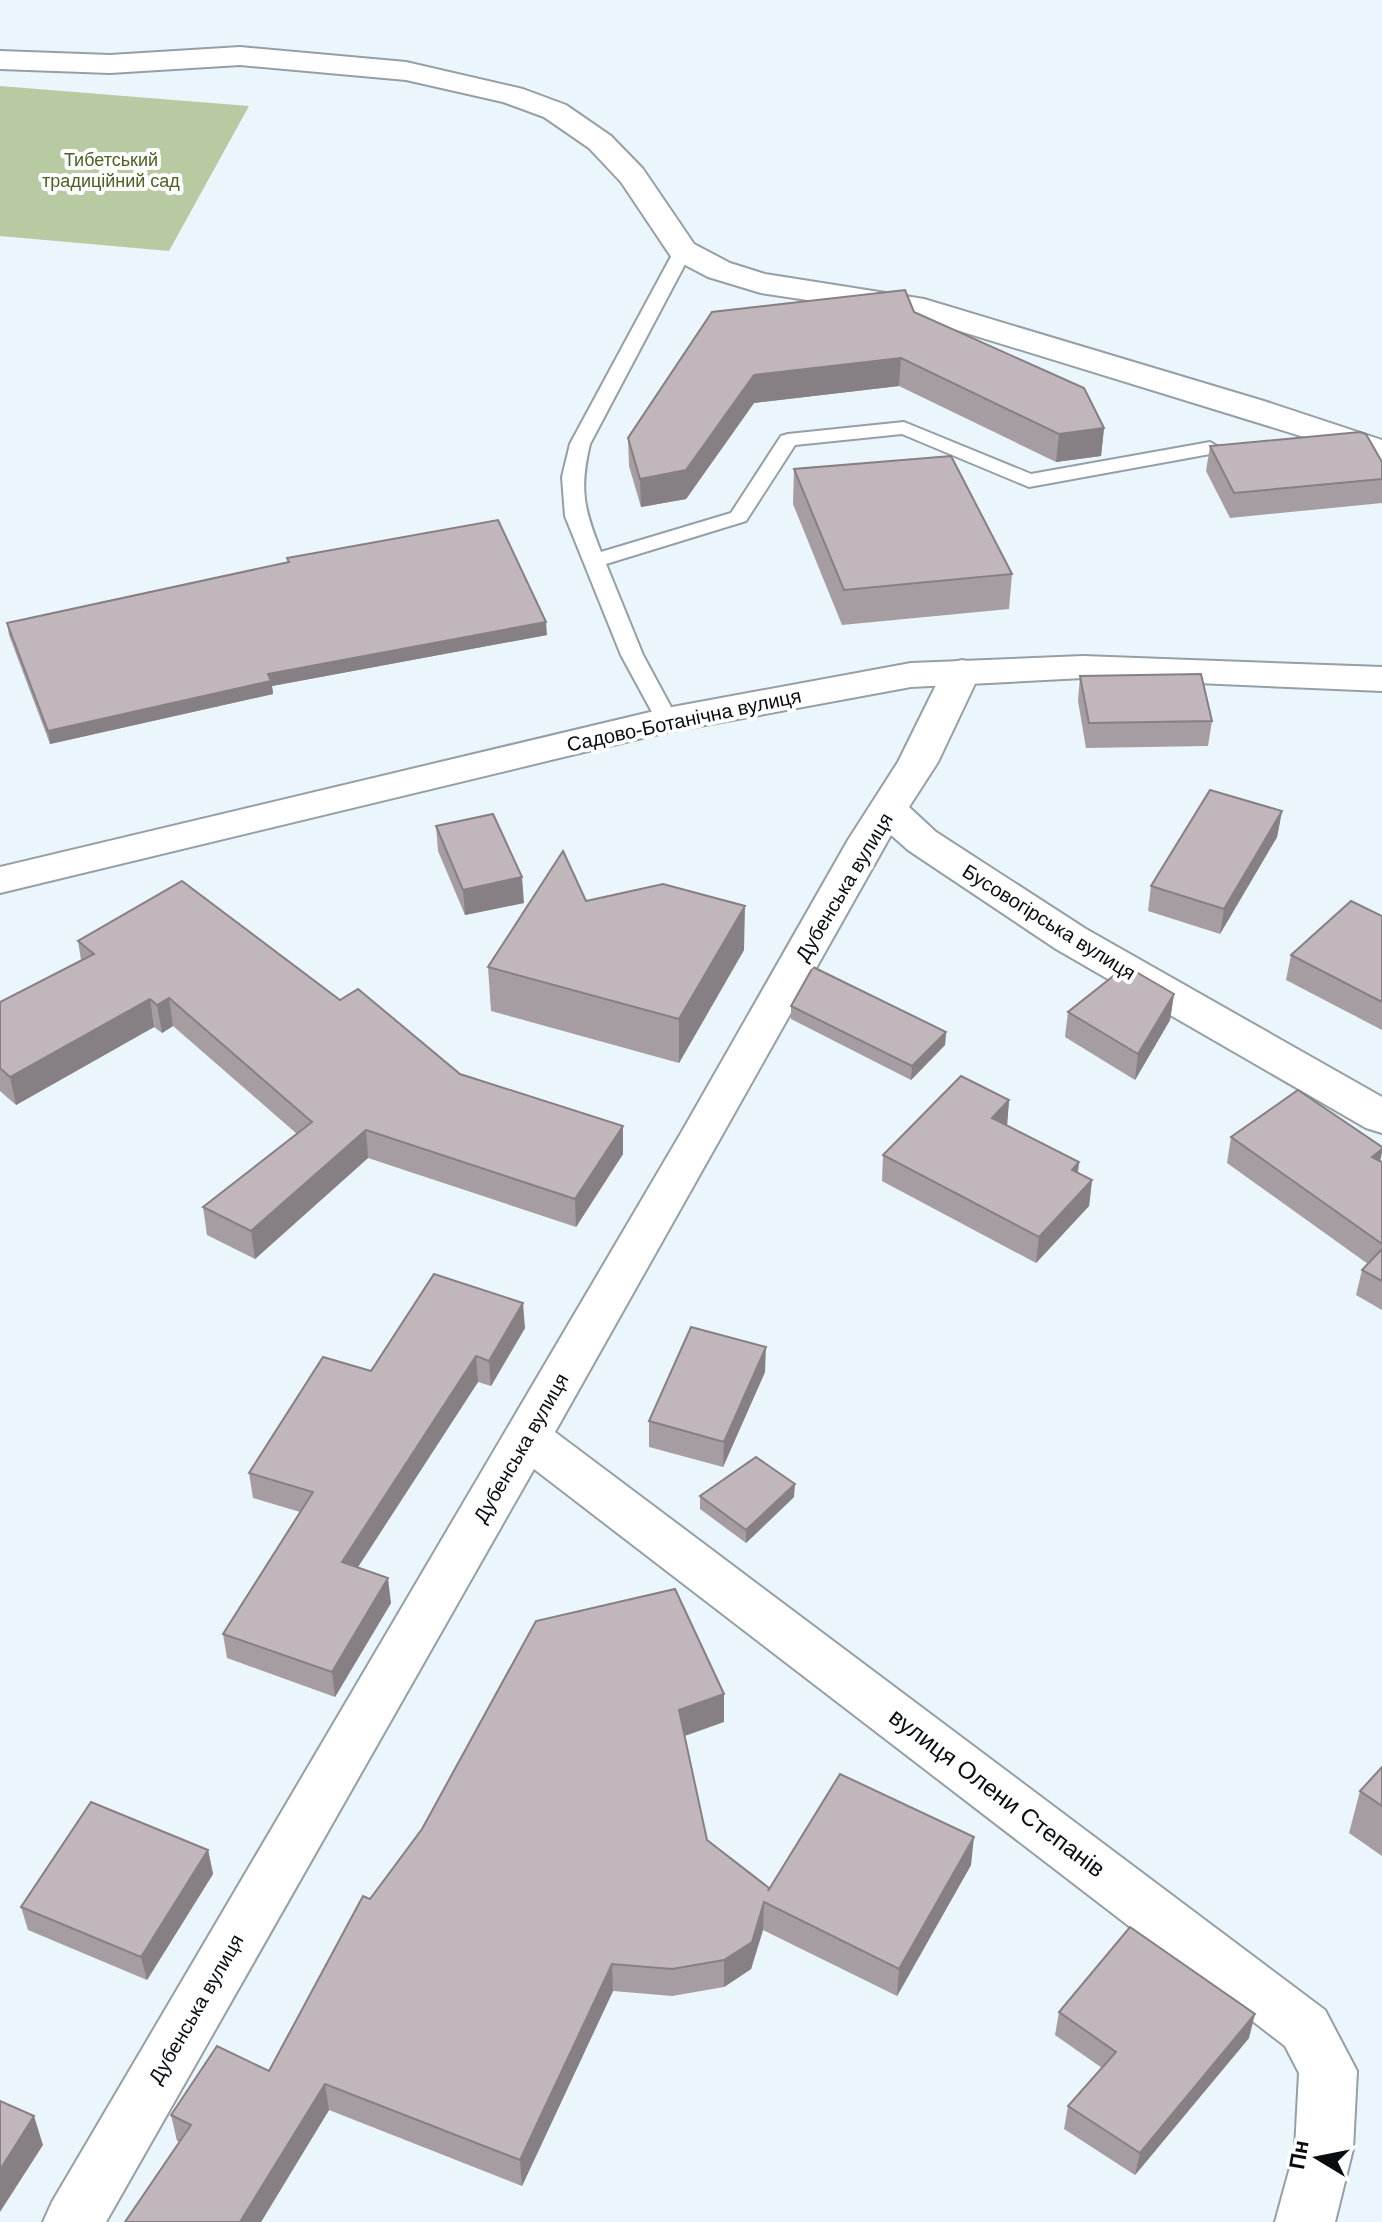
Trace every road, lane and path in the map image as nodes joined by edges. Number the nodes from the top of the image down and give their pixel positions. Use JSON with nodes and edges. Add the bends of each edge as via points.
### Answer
{"nodes":[{"id":1,"x":0,"y":60,"type":"edge"},
{"id":2,"x":683,"y":251,"type":"junction"},
{"id":3,"x":1210,"y":448,"type":"edge"},
{"id":4,"x":1382,"y":451,"type":"edge"},
{"id":5,"x":594,"y":561,"type":"junction"},
{"id":6,"x":962,"y":671,"type":"junction"},
{"id":7,"x":1382,"y":679,"type":"edge"},
{"id":8,"x":667,"y":720,"type":"junction"},
{"id":9,"x":889,"y":811,"type":"junction"},
{"id":10,"x":0,"y":880,"type":"edge"},
{"id":11,"x":1382,"y":1117,"type":"edge"},
{"id":12,"x":527,"y":1437,"type":"junction"},
{"id":13,"x":73,"y":2222,"type":"edge"},
{"id":14,"x":1305,"y":2222,"type":"edge"}],
"edges":[{"from":1,"to":2,"type":"street","via":[[299,60],[406,71],[512,95],[555,111],[600,142],[632,176]]},
{"from":2,"to":4,"type":"street","via":[[761,283],[912,306]]},
{"from":2,"to":5,"type":"lane","via":[[580,444],[572,477],[576,516]]},
{"from":3,"to":5,"type":"lane","via":[[1029,481],[904,428],[788,440],[739,517]]},
{"from":5,"to":8,"type":"lane","via":[[632,655]]},
{"from":6,"to":7,"type":"street","name":"Садово-Ботанічна вулиця","via":[[1083,667]]},
{"from":6,"to":8,"type":"street","name":"Садово-Ботанічна вулиця","via":[[869,681]]},
{"from":6,"to":9,"type":"street","name":"Дубенська вулиця"},
{"from":8,"to":10,"type":"street","name":"Садово-Ботанічна вулиця"},
{"from":9,"to":11,"type":"street","name":"Бусовогірська вулиця","via":[[922,841],[1071,939]]},
{"from":9,"to":12,"type":"street","name":"Дубенська вулиця"},
{"from":12,"to":13,"type":"street","name":"Дубенська вулиця"},
{"from":12,"to":14,"type":"street","name":"вулиця Олени Степанів","via":[[1305,2028],[1328,2071],[1324,2149]]}]}
